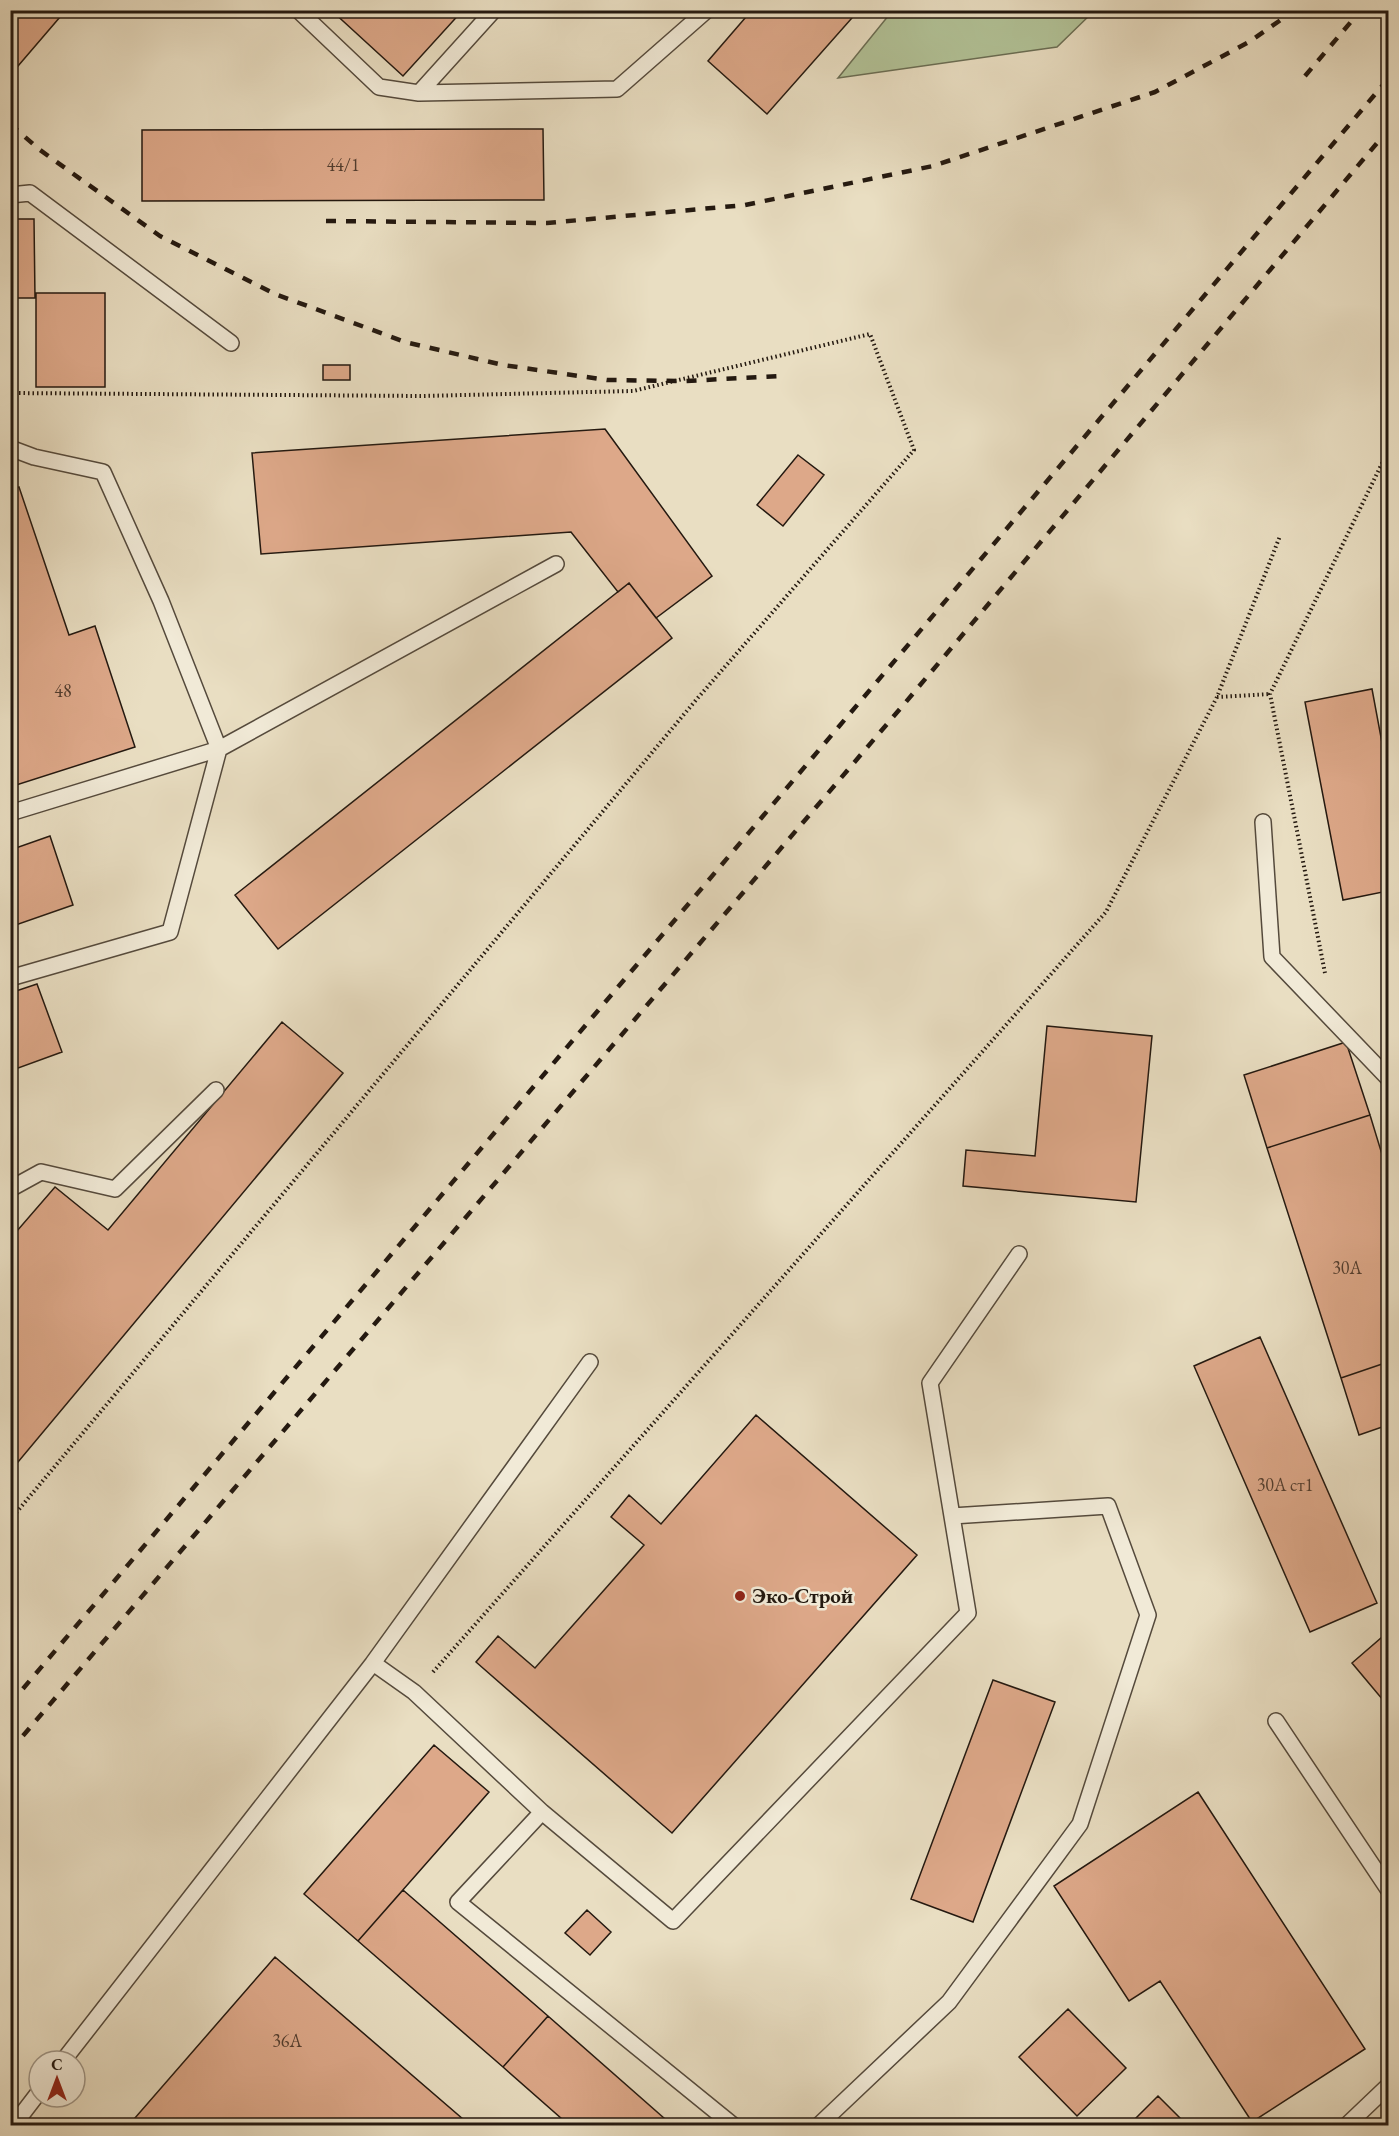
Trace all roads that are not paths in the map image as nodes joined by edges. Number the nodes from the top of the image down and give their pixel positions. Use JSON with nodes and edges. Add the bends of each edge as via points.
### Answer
{"nodes":[{"id":1,"x":298,"y":10,"type":"edge"},
{"id":2,"x":494,"y":10,"type":"edge"},
{"id":3,"x":707,"y":10,"type":"edge"},
{"id":4,"x":419,"y":93,"type":"junction"},
{"id":5,"x":10,"y":195,"type":"edge"},
{"id":6,"x":231,"y":343,"type":"dead end"},
{"id":7,"x":10,"y":448,"type":"edge"},
{"id":8,"x":556,"y":564,"type":"dead end"},
{"id":9,"x":219,"y":749,"type":"junction"},
{"id":10,"x":10,"y":813,"type":"edge"},
{"id":11,"x":1263,"y":822,"type":"dead end"},
{"id":12,"x":10,"y":978,"type":"edge"},
{"id":13,"x":1389,"y":1078,"type":"edge"},
{"id":14,"x":216,"y":1090,"type":"dead end"},
{"id":15,"x":10,"y":1189,"type":"edge"},
{"id":16,"x":1019,"y":1254,"type":"dead end"},
{"id":17,"x":590,"y":1362,"type":"dead end"},
{"id":18,"x":952,"y":1516,"type":"junction"},
{"id":19,"x":373,"y":1663,"type":"junction"},
{"id":20,"x":1276,"y":1721,"type":"dead end"},
{"id":21,"x":542,"y":1812,"type":"junction"},
{"id":22,"x":1389,"y":1889,"type":"edge"},
{"id":23,"x":72,"y":2049,"type":"edge"},
{"id":24,"x":1389,"y":2086,"type":"edge"},
{"id":25,"x":27,"y":2108,"type":"edge"},
{"id":26,"x":13,"y":2126,"type":"edge"},
{"id":27,"x":734,"y":2126,"type":"edge"},
{"id":28,"x":818,"y":2126,"type":"edge"},
{"id":29,"x":1346,"y":2126,"type":"edge"}],
"edges":[{"from":1,"to":4,"type":"lane","via":[[379,87]]},
{"from":2,"to":4,"type":"lane"},
{"from":3,"to":4,"type":"lane","via":[[617,89]]},
{"from":5,"to":6,"type":"lane","via":[[30,193]]},
{"from":7,"to":9,"type":"lane","via":[[103,472],[161,601]]},
{"from":8,"to":9,"type":"lane"},
{"from":9,"to":10,"type":"lane"},
{"from":9,"to":12,"type":"lane","via":[[170,932]]},
{"from":11,"to":13,"type":"lane","via":[[1272,957]]},
{"from":14,"to":15,"type":"lane","via":[[115,1189],[41,1172]]},
{"from":16,"to":18,"type":"lane","via":[[930,1383]]},
{"from":17,"to":19,"type":"lane"},
{"from":18,"to":21,"type":"lane","via":[[968,1613],[673,1921]]},
{"from":18,"to":28,"type":"lane","via":[[1108,1506],[1148,1615],[1080,1824],[949,2002]]},
{"from":19,"to":21,"type":"lane","via":[[414,1692]]},
{"from":19,"to":23,"type":"lane"},
{"from":20,"to":22,"type":"lane"},
{"from":21,"to":27,"type":"lane","via":[[458,1902]]},
{"from":24,"to":29,"type":"lane"},
{"from":25,"to":26,"type":"lane"}]}
